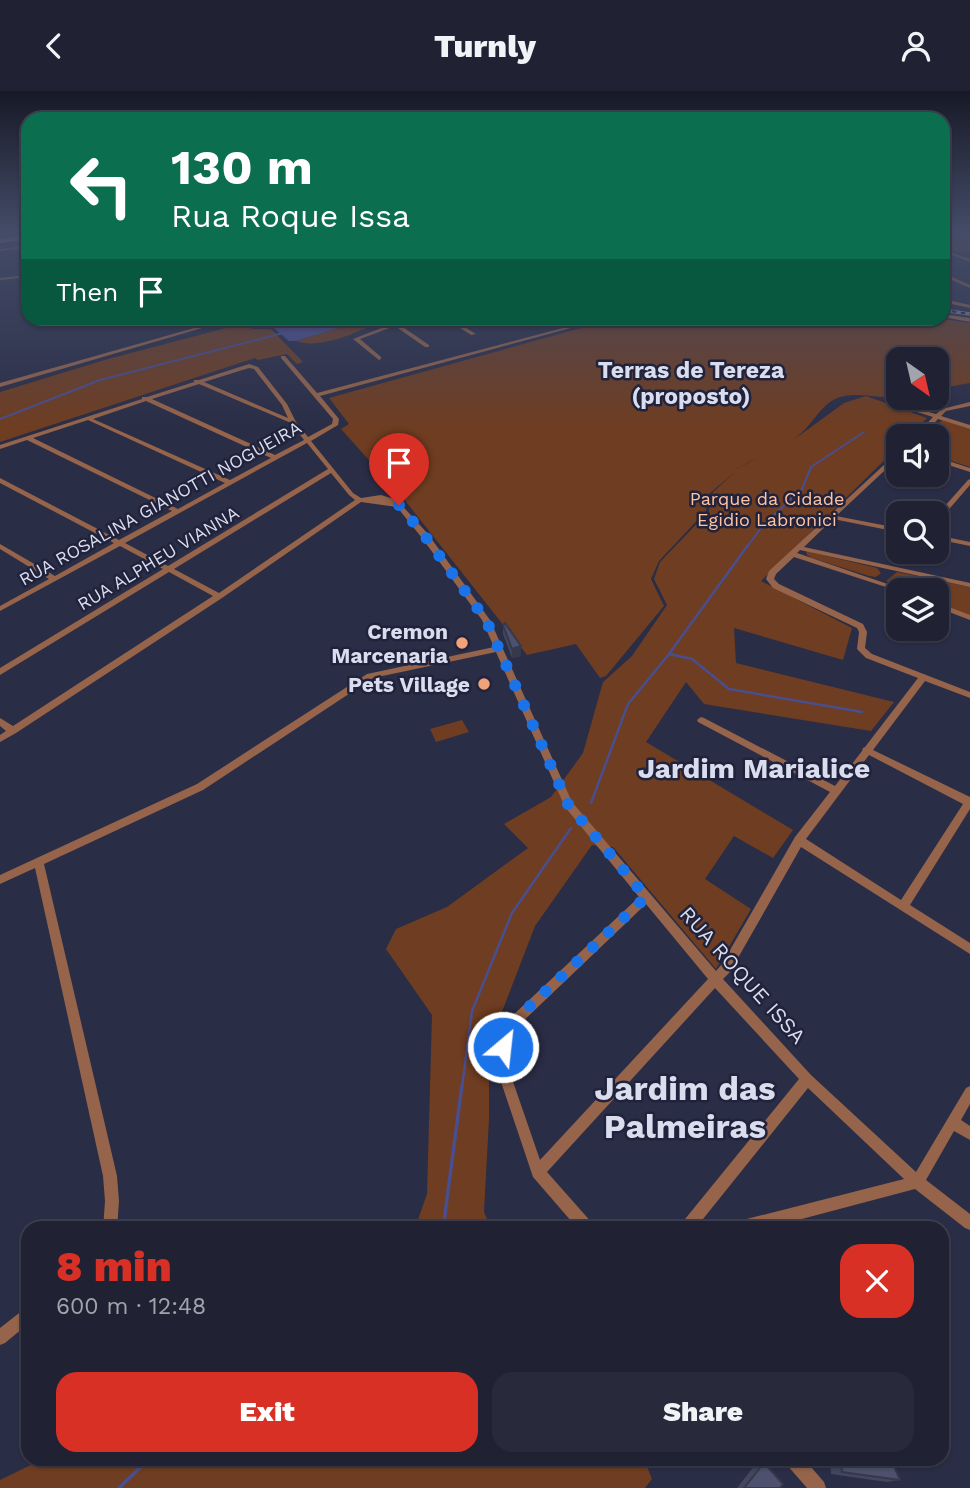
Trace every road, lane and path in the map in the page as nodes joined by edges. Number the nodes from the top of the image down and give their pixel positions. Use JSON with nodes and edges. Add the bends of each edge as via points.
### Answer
{"nodes":[{"id":1,"x":950,"y":302,"type":"edge"},
{"id":2,"x":970,"y":307,"type":"edge"},
{"id":3,"x":950,"y":316,"type":"edge"},
{"id":4,"x":970,"y":320,"type":"edge"},
{"id":5,"x":206,"y":326,"type":"edge"},
{"id":6,"x":387,"y":326,"type":"edge"},
{"id":7,"x":398,"y":326,"type":"edge"},
{"id":8,"x":460,"y":326,"type":"edge"},
{"id":9,"x":542,"y":326,"type":"edge"},
{"id":10,"x":562,"y":326,"type":"edge"},
{"id":11,"x":573,"y":326,"type":"edge"},
{"id":12,"x":565,"y":328,"type":"junction"},
{"id":13,"x":553,"y":332,"type":"junction"},
{"id":14,"x":473,"y":334,"type":"dead end"},
{"id":15,"x":427,"y":346,"type":"dead end"},
{"id":16,"x":283,"y":357,"type":"dead end"},
{"id":17,"x":379,"y":359,"type":"dead end"},
{"id":18,"x":196,"y":381,"type":"junction"},
{"id":19,"x":0,"y":386,"type":"edge"},
{"id":20,"x":317,"y":395,"type":"junction"},
{"id":21,"x":144,"y":398,"type":"junction"},
{"id":22,"x":970,"y":404,"type":"edge"},
{"id":23,"x":285,"y":405,"type":"junction"},
{"id":24,"x":269,"y":410,"type":"junction"},
{"id":25,"x":916,"y":410,"type":"edge"},
{"id":26,"x":939,"y":417,"type":"junction"},
{"id":27,"x":87,"y":418,"type":"junction"},
{"id":28,"x":293,"y":422,"type":"junction"},
{"id":29,"x":931,"y":424,"type":"edge"},
{"id":30,"x":970,"y":427,"type":"edge"},
{"id":31,"x":27,"y":438,"type":"junction"},
{"id":32,"x":308,"y":440,"type":"junction"},
{"id":33,"x":0,"y":447,"type":"edge"},
{"id":34,"x":274,"y":457,"type":"junction"},
{"id":35,"x":949,"y":463,"type":"edge"},
{"id":36,"x":886,"y":465,"type":"edge"},
{"id":37,"x":331,"y":470,"type":"junction"},
{"id":38,"x":970,"y":470,"type":"edge"},
{"id":39,"x":0,"y":480,"type":"edge"},
{"id":40,"x":970,"y":481,"type":"edge"},
{"id":41,"x":229,"y":482,"type":"junction"},
{"id":42,"x":360,"y":501,"type":"junction"},
{"id":43,"x":949,"y":506,"type":"edge"},
{"id":44,"x":177,"y":511,"type":"junction"},
{"id":45,"x":831,"y":517,"type":"junction"},
{"id":46,"x":886,"y":528,"type":"edge"},
{"id":47,"x":949,"y":540,"type":"edge"},
{"id":48,"x":119,"y":544,"type":"junction"},
{"id":49,"x":970,"y":544,"type":"edge"},
{"id":50,"x":0,"y":546,"type":"edge"},
{"id":51,"x":796,"y":551,"type":"junction"},
{"id":52,"x":168,"y":570,"type":"junction"},
{"id":53,"x":894,"y":570,"type":"junction"},
{"id":54,"x":55,"y":579,"type":"junction"},
{"id":55,"x":880,"y":582,"type":"junction"},
{"id":56,"x":886,"y":584,"type":"edge"},
{"id":57,"x":970,"y":585,"type":"edge"},
{"id":58,"x":219,"y":596,"type":"junction"},
{"id":59,"x":0,"y":609,"type":"edge"},
{"id":60,"x":949,"y":609,"type":"edge"},
{"id":61,"x":970,"y":618,"type":"edge"},
{"id":62,"x":498,"y":649,"type":"junction"},
{"id":63,"x":0,"y":672,"type":"edge"},
{"id":64,"x":923,"y":677,"type":"junction"},
{"id":65,"x":970,"y":695,"type":"edge"},
{"id":66,"x":701,"y":720,"type":"dead end"},
{"id":67,"x":0,"y":721,"type":"edge"},
{"id":68,"x":13,"y":731,"type":"junction"},
{"id":69,"x":0,"y":739,"type":"edge"},
{"id":70,"x":866,"y":750,"type":"junction"},
{"id":71,"x":835,"y":790,"type":"junction"},
{"id":72,"x":970,"y":802,"type":"edge"},
{"id":73,"x":799,"y":840,"type":"junction"},
{"id":74,"x":39,"y":863,"type":"junction"},
{"id":75,"x":0,"y":880,"type":"edge"},
{"id":76,"x":646,"y":897,"type":"junction"},
{"id":77,"x":903,"y":906,"type":"junction"},
{"id":78,"x":970,"y":949,"type":"edge"},
{"id":79,"x":716,"y":980,"type":"junction"},
{"id":80,"x":807,"y":1079,"type":"junction"},
{"id":81,"x":970,"y":1093,"type":"edge"},
{"id":82,"x":953,"y":1122,"type":"junction"},
{"id":83,"x":970,"y":1134,"type":"edge"},
{"id":84,"x":538,"y":1172,"type":"junction"},
{"id":85,"x":917,"y":1182,"type":"junction"},
{"id":86,"x":111,"y":1221,"type":"edge"},
{"id":87,"x":581,"y":1221,"type":"edge"},
{"id":88,"x":692,"y":1221,"type":"edge"},
{"id":89,"x":766,"y":1221,"type":"edge"},
{"id":90,"x":970,"y":1223,"type":"edge"},
{"id":91,"x":21,"y":1321,"type":"edge"},
{"id":92,"x":0,"y":1338,"type":"edge"},
{"id":93,"x":799,"y":1466,"type":"edge"},
{"id":94,"x":818,"y":1488,"type":"edge"}],
"edges":[{"from":1,"to":2,"type":"street"},
{"from":3,"to":4,"type":"street"},
{"from":5,"to":19,"type":"street"},
{"from":6,"to":17,"type":"street","via":[[356,339]]},
{"from":7,"to":15,"type":"street"},
{"from":8,"to":14,"type":"street"},
{"from":9,"to":13,"type":"street"},
{"from":10,"to":12,"type":"street"},
{"from":11,"to":12,"type":"street"},
{"from":12,"to":13,"type":"street"},
{"from":13,"to":20,"type":"street"},
{"from":16,"to":20,"type":"street"},
{"from":18,"to":21,"type":"street"},
{"from":18,"to":23,"type":"street","via":[[244,366],[256,368]]},
{"from":18,"to":24,"type":"street"},
{"from":20,"to":32,"type":"street","name":"RUA ROSALINA GIANOTTI NOGUEIRA","via":[[337,419],[335,425]]},
{"from":21,"to":27,"type":"street"},
{"from":21,"to":34,"type":"street"},
{"from":22,"to":26,"type":"street","via":[[946,409]]},
{"from":23,"to":24,"type":"street"},
{"from":23,"to":28,"type":"street"},
{"from":24,"to":28,"type":"street"},
{"from":25,"to":26,"type":"street"},
{"from":26,"to":29,"type":"street"},
{"from":26,"to":30,"type":"street"},
{"from":27,"to":31,"type":"street"},
{"from":27,"to":41,"type":"street"},
{"from":28,"to":32,"type":"street"},
{"from":31,"to":33,"type":"street"},
{"from":31,"to":44,"type":"street"},
{"from":32,"to":34,"type":"street","name":"RUA ROSALINA GIANOTTI NOGUEIRA"},
{"from":32,"to":37,"type":"street"},
{"from":34,"to":41,"type":"street","name":"RUA ROSALINA GIANOTTI NOGUEIRA"},
{"from":35,"to":38,"type":"street"},
{"from":36,"to":45,"type":"street"},
{"from":37,"to":42,"type":"street"},
{"from":37,"to":52,"type":"street","name":"RUA ALPHEU VIANNA"},
{"from":39,"to":48,"type":"street"},
{"from":40,"to":43,"type":"street"},
{"from":41,"to":44,"type":"street","name":"RUA ROSALINA GIANOTTI NOGUEIRA"},
{"from":42,"to":58,"type":"street"},
{"from":42,"to":62,"type":"street","name":"RUA ROQUE ISSA","via":[[399,505],[478,608]]},
{"from":44,"to":48,"type":"street","name":"RUA ROSALINA GIANOTTI NOGUEIRA"},
{"from":45,"to":46,"type":"street"},
{"from":45,"to":51,"type":"street"},
{"from":47,"to":49,"type":"street"},
{"from":48,"to":52,"type":"street"},
{"from":48,"to":54,"type":"street","name":"RUA ROSALINA GIANOTTI NOGUEIRA"},
{"from":50,"to":54,"type":"street"},
{"from":51,"to":53,"type":"street"},
{"from":51,"to":55,"type":"street"},
{"from":51,"to":64,"type":"street","via":[[772,573],[771,581],[855,623],[862,629],[861,649],[874,659]]},
{"from":52,"to":58,"type":"street"},
{"from":52,"to":63,"type":"street","name":"RUA ALPHEU VIANNA"},
{"from":53,"to":55,"type":"street"},
{"from":53,"to":57,"type":"street"},
{"from":54,"to":59,"type":"street","name":"RUA ROSALINA GIANOTTI NOGUEIRA"},
{"from":55,"to":56,"type":"street"},
{"from":58,"to":68,"type":"street"},
{"from":60,"to":61,"type":"street"},
{"from":62,"to":74,"type":"street","via":[[370,677],[200,787]]},
{"from":62,"to":76,"type":"street","name":"RUA ROQUE ISSA","via":[[568,804]]},
{"from":64,"to":65,"type":"street"},
{"from":64,"to":70,"type":"street"},
{"from":66,"to":71,"type":"street"},
{"from":67,"to":68,"type":"street"},
{"from":68,"to":69,"type":"street"},
{"from":70,"to":71,"type":"street"},
{"from":70,"to":72,"type":"street"},
{"from":71,"to":73,"type":"street"},
{"from":72,"to":77,"type":"street"},
{"from":73,"to":77,"type":"street"},
{"from":73,"to":79,"type":"street"},
{"from":74,"to":75,"type":"street"},
{"from":74,"to":86,"type":"street","via":[[110,1176]]},
{"from":76,"to":79,"type":"street","name":"RUA ROQUE ISSA"},
{"from":76,"to":84,"type":"street","via":[[514,1021],[506,1037],[503,1070]]},
{"from":77,"to":78,"type":"street"},
{"from":79,"to":80,"type":"street","name":"RUA ROQUE ISSA"},
{"from":79,"to":84,"type":"street"},
{"from":80,"to":85,"type":"street","name":"RUA ROQUE ISSA"},
{"from":80,"to":88,"type":"street"},
{"from":81,"to":82,"type":"street"},
{"from":82,"to":83,"type":"street"},
{"from":82,"to":85,"type":"street"},
{"from":84,"to":87,"type":"street"},
{"from":85,"to":89,"type":"street"},
{"from":85,"to":90,"type":"street","name":"RUA ROQUE ISSA"},
{"from":91,"to":92,"type":"street"},
{"from":93,"to":94,"type":"street"}]}
